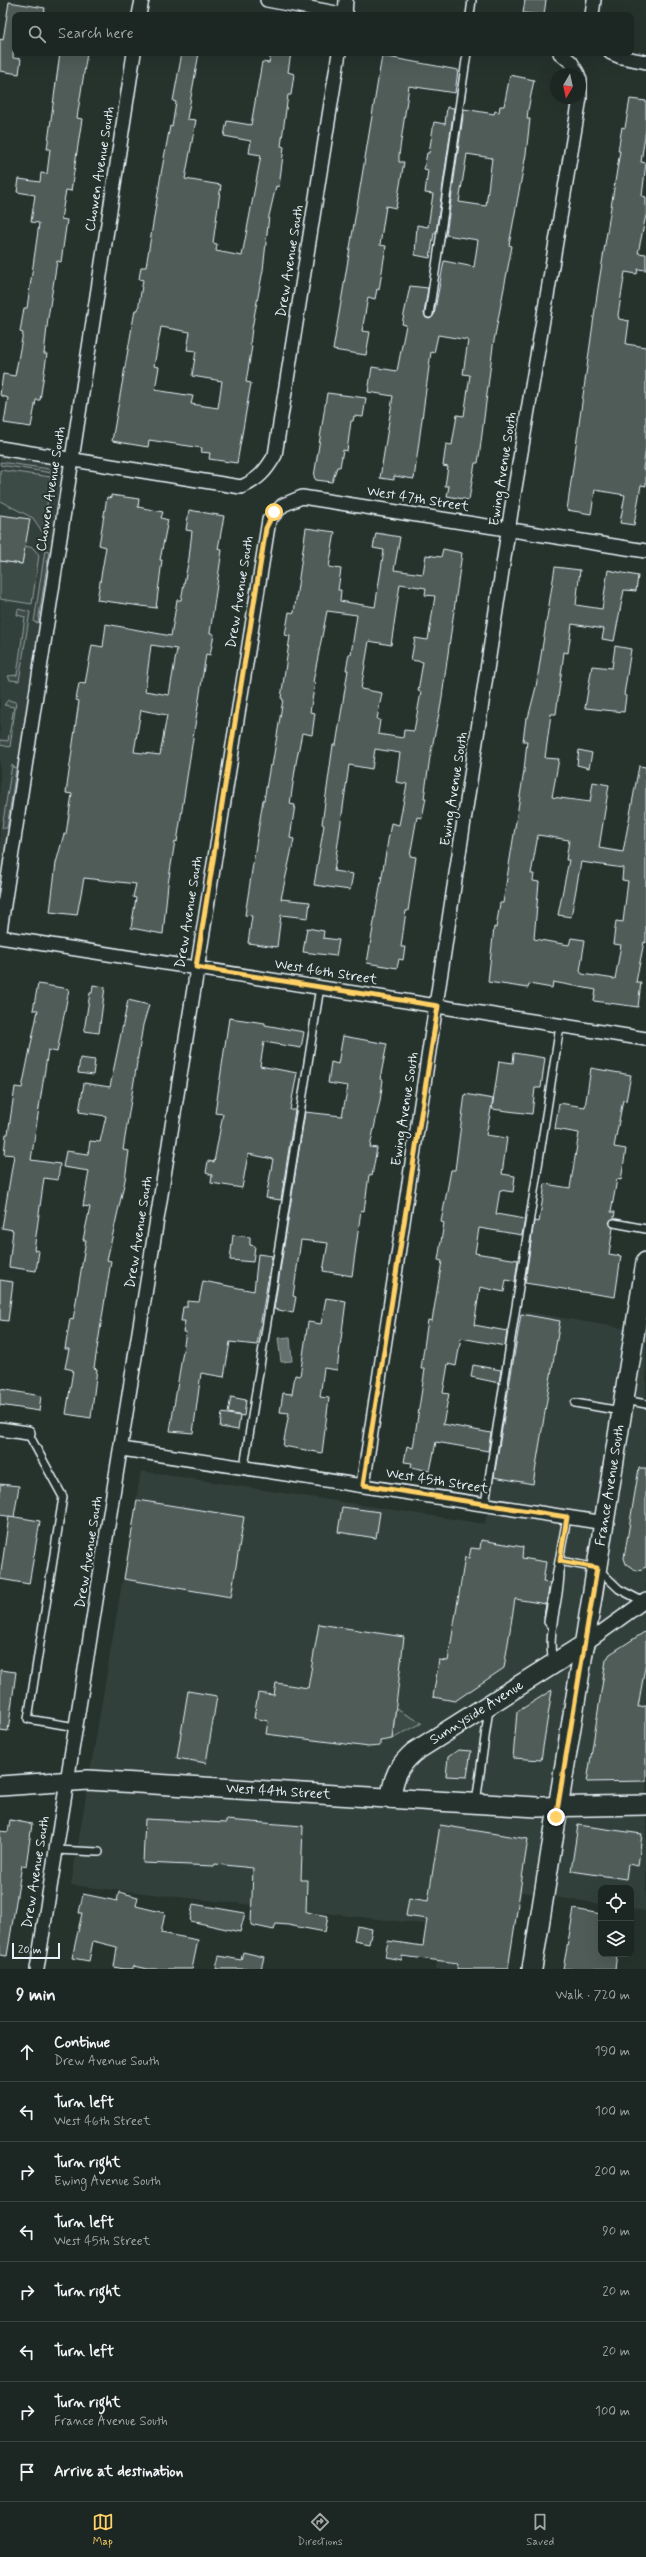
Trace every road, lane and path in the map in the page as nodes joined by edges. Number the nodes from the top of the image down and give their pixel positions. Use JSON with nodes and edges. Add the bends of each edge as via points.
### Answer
{"nodes":[{"id":1,"x":142,"y":0,"type":"edge"},
{"id":2,"x":267,"y":0,"type":"edge"},
{"id":3,"x":346,"y":0,"type":"edge"},
{"id":4,"x":472,"y":0,"type":"edge"},
{"id":5,"x":594,"y":0,"type":"edge"},
{"id":6,"x":140,"y":12,"type":"edge"},
{"id":7,"x":329,"y":12,"type":"edge"},
{"id":8,"x":345,"y":12,"type":"edge"},
{"id":9,"x":470,"y":12,"type":"edge"},
{"id":10,"x":592,"y":12,"type":"edge"},
{"id":11,"x":134,"y":56,"type":"edge"},
{"id":12,"x":339,"y":56,"type":"edge"},
{"id":13,"x":467,"y":56,"type":"edge"},
{"id":14,"x":564,"y":56,"type":"edge"},
{"id":15,"x":619,"y":56,"type":"edge"},
{"id":16,"x":646,"y":62,"type":"edge"},
{"id":17,"x":575,"y":68,"type":"edge"},
{"id":18,"x":579,"y":104,"type":"edge"},
{"id":19,"x":429,"y":314,"type":"dead end"},
{"id":20,"x":0,"y":448,"type":"edge"},
{"id":21,"x":72,"y":460,"type":"junction"},
{"id":22,"x":283,"y":505,"type":"joint"},
{"id":23,"x":509,"y":530,"type":"junction"},
{"id":24,"x":646,"y":550,"type":"edge"},
{"id":25,"x":0,"y":931,"type":"edge"},
{"id":26,"x":0,"y":937,"type":"edge"},
{"id":27,"x":196,"y":967,"type":"junction"},
{"id":28,"x":320,"y":987,"type":"junction"},
{"id":29,"x":438,"y":1006,"type":"junction"},
{"id":30,"x":560,"y":1026,"type":"junction"},
{"id":31,"x":646,"y":1040,"type":"edge"},
{"id":32,"x":614,"y":1223,"type":"dead end"},
{"id":33,"x":646,"y":1229,"type":"edge"},
{"id":34,"x":646,"y":1262,"type":"edge"},
{"id":35,"x":575,"y":1403,"type":"dead end"},
{"id":36,"x":646,"y":1404,"type":"edge"},
{"id":37,"x":624,"y":1406,"type":"junction"},
{"id":38,"x":0,"y":1429,"type":"edge"},
{"id":39,"x":28,"y":1433,"type":"joint"},
{"id":40,"x":122,"y":1448,"type":"junction"},
{"id":41,"x":244,"y":1467,"type":"junction"},
{"id":42,"x":363,"y":1485,"type":"junction"},
{"id":43,"x":485,"y":1504,"type":"junction"},
{"id":44,"x":567,"y":1517,"type":"junction"},
{"id":45,"x":605,"y":1523,"type":"junction"},
{"id":46,"x":560,"y":1561,"type":"junction"},
{"id":47,"x":597,"y":1568,"type":"junction"},
{"id":48,"x":645,"y":1601,"type":"edge"},
{"id":49,"x":585,"y":1644,"type":"junction"},
{"id":50,"x":554,"y":1664,"type":"junction"},
{"id":51,"x":490,"y":1703,"type":"junction"},
{"id":52,"x":76,"y":1727,"type":"junction"},
{"id":53,"x":67,"y":1781,"type":"junction"},
{"id":54,"x":0,"y":1786,"type":"edge"},
{"id":55,"x":391,"y":1798,"type":"junction"},
{"id":56,"x":476,"y":1803,"type":"junction"},
{"id":57,"x":646,"y":1805,"type":"edge"},
{"id":58,"x":557,"y":1806,"type":"junction"},
{"id":59,"x":56,"y":1850,"type":"junction"},
{"id":60,"x":99,"y":1852,"type":"dead end"},
{"id":61,"x":37,"y":1969,"type":"edge"},
{"id":62,"x":532,"y":1969,"type":"edge"}],
"edges":[{"from":1,"to":6,"type":"street"},
{"from":2,"to":7,"type":"street"},
{"from":3,"to":8,"type":"street"},
{"from":4,"to":9,"type":"lane"},
{"from":5,"to":10,"type":"street"},
{"from":11,"to":21,"type":"street","name":"Chowen Avenue South"},
{"from":12,"to":21,"type":"street","name":"Drew Avenue South","via":[[275,456],[266,472],[241,487]]},
{"from":13,"to":19,"type":"lane"},
{"from":14,"to":17,"type":"street"},
{"from":15,"to":16,"type":"street"},
{"from":18,"to":23,"type":"street","name":"Ewing Avenue South"},
{"from":20,"to":21,"type":"street"},
{"from":21,"to":25,"type":"street","name":"Chowen Avenue South"},
{"from":22,"to":23,"type":"street","name":"West 47th Street","via":[[302,497]]},
{"from":22,"to":27,"type":"street","name":"Drew Avenue South","via":[[274,512],[266,528]]},
{"from":23,"to":24,"type":"street","name":"West 47th Street"},
{"from":23,"to":29,"type":"street","name":"Ewing Avenue South"},
{"from":26,"to":27,"type":"street","name":"West 46th Street"},
{"from":27,"to":28,"type":"street","name":"West 46th Street"},
{"from":27,"to":40,"type":"street","name":"Drew Avenue South"},
{"from":28,"to":29,"type":"street","name":"West 46th Street"},
{"from":28,"to":41,"type":"lane"},
{"from":29,"to":30,"type":"street","name":"West 46th Street"},
{"from":29,"to":42,"type":"street","name":"Ewing Avenue South"},
{"from":30,"to":31,"type":"street","name":"West 46th Street"},
{"from":30,"to":43,"type":"lane"},
{"from":32,"to":33,"type":"lane"},
{"from":34,"to":37,"type":"street","name":"France Avenue South"},
{"from":35,"to":37,"type":"lane"},
{"from":36,"to":37,"type":"lane"},
{"from":37,"to":45,"type":"street","name":"France Avenue South"},
{"from":38,"to":39,"type":"street"},
{"from":39,"to":52,"type":"lane","via":[[63,1498],[28,1719]]},
{"from":40,"to":41,"type":"street","name":"West 45th Street"},
{"from":40,"to":52,"type":"street","name":"Drew Avenue South"},
{"from":41,"to":42,"type":"street","name":"West 45th Street"},
{"from":42,"to":43,"type":"street","name":"West 45th Street"},
{"from":43,"to":44,"type":"street","name":"West 45th Street"},
{"from":44,"to":45,"type":"street","name":"West 45th Street"},
{"from":44,"to":46,"type":"lane"},
{"from":45,"to":47,"type":"street","name":"France Avenue South"},
{"from":46,"to":47,"type":"lane"},
{"from":46,"to":50,"type":"lane","via":[[560,1580],[550,1646]]},
{"from":47,"to":48,"type":"lane","via":[[619,1589]]},
{"from":47,"to":49,"type":"street","name":"France Avenue South"},
{"from":48,"to":49,"type":"street"},
{"from":49,"to":50,"type":"street","name":"Sunnyside Avenue"},
{"from":49,"to":58,"type":"street","name":"France Avenue South"},
{"from":50,"to":51,"type":"street","name":"Sunnyside Avenue"},
{"from":51,"to":55,"type":"street","name":"Sunnyside Avenue","via":[[404,1760],[393,1780]]},
{"from":51,"to":56,"type":"lane"},
{"from":52,"to":53,"type":"street","name":"Drew Avenue South"},
{"from":53,"to":54,"type":"street","name":"West 44th Street"},
{"from":53,"to":55,"type":"street","name":"West 44th Street","via":[[88,1780]]},
{"from":53,"to":59,"type":"street","name":"Drew Avenue South"},
{"from":55,"to":56,"type":"street","name":"West 44th Street"},
{"from":56,"to":58,"type":"street","name":"West 44th Street"},
{"from":57,"to":58,"type":"street","name":"West 44th Street"},
{"from":58,"to":62,"type":"street","name":"France Avenue South"},
{"from":59,"to":60,"type":"lane"},
{"from":59,"to":61,"type":"street","name":"Drew Avenue South"}]}
